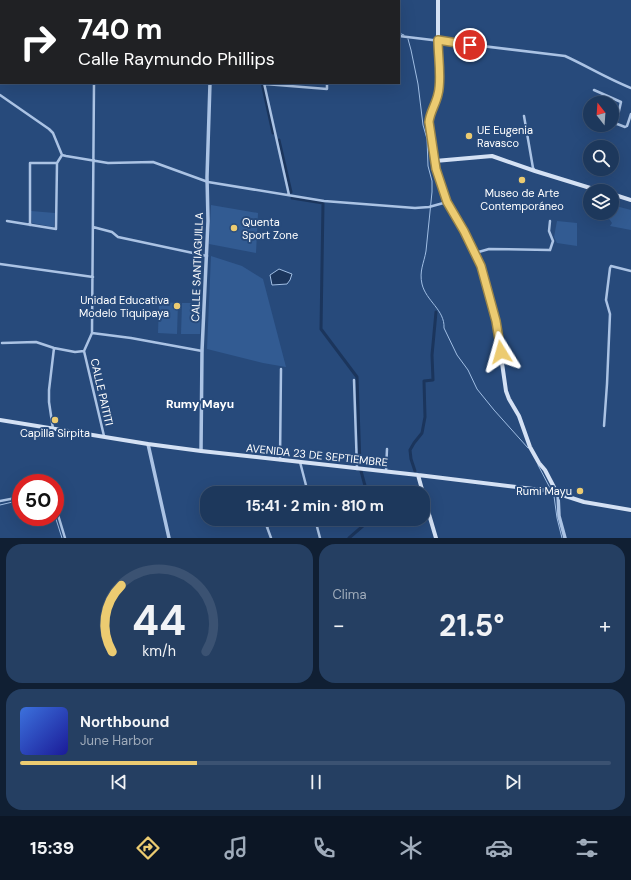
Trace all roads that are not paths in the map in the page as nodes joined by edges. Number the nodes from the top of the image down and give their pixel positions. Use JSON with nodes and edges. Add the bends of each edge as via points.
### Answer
{"nodes":[{"id":1,"x":438,"y":0,"type":"edge"},
{"id":2,"x":400,"y":36,"type":"edge"},
{"id":3,"x":438,"y":40,"type":"junction"},
{"id":4,"x":94,"y":84,"type":"edge"},
{"id":5,"x":210,"y":84,"type":"edge"},
{"id":6,"x":264,"y":84,"type":"edge"},
{"id":7,"x":327,"y":84,"type":"edge"},
{"id":8,"x":631,"y":88,"type":"edge"},
{"id":9,"x":594,"y":90,"type":"dead end"},
{"id":10,"x":0,"y":95,"type":"edge"},
{"id":11,"x":608,"y":96,"type":"edge"},
{"id":12,"x":619,"y":101,"type":"edge"},
{"id":13,"x":619,"y":111,"type":"edge"},
{"id":14,"x":631,"y":114,"type":"edge"},
{"id":15,"x":524,"y":116,"type":"dead end"},
{"id":16,"x":619,"y":125,"type":"edge"},
{"id":17,"x":62,"y":155,"type":"junction"},
{"id":18,"x":94,"y":160,"type":"junction"},
{"id":19,"x":435,"y":161,"type":"junction"},
{"id":20,"x":58,"y":163,"type":"junction"},
{"id":21,"x":535,"y":171,"type":"junction"},
{"id":22,"x":208,"y":182,"type":"junction"},
{"id":23,"x":583,"y":186,"type":"edge"},
{"id":24,"x":289,"y":195,"type":"junction"},
{"id":25,"x":619,"y":196,"type":"edge"},
{"id":26,"x":631,"y":200,"type":"edge"},
{"id":27,"x":447,"y":202,"type":"junction"},
{"id":28,"x":7,"y":221,"type":"dead end"},
{"id":29,"x":550,"y":221,"type":"dead end"},
{"id":30,"x":30,"y":225,"type":"junction"},
{"id":31,"x":94,"y":227,"type":"junction"},
{"id":32,"x":475,"y":253,"type":"junction"},
{"id":33,"x":207,"y":256,"type":"junction"},
{"id":34,"x":0,"y":264,"type":"edge"},
{"id":35,"x":631,"y":271,"type":"edge"},
{"id":36,"x":93,"y":277,"type":"junction"},
{"id":37,"x":92,"y":333,"type":"junction"},
{"id":38,"x":2,"y":343,"type":"dead end"},
{"id":39,"x":54,"y":348,"type":"junction"},
{"id":40,"x":84,"y":351,"type":"junction"},
{"id":41,"x":202,"y":351,"type":"junction"},
{"id":42,"x":281,"y":369,"type":"dead end"},
{"id":43,"x":354,"y":380,"type":"dead end"},
{"id":44,"x":0,"y":420,"type":"edge"},
{"id":45,"x":604,"y":426,"type":"dead end"},
{"id":46,"x":53,"y":428,"type":"junction"},
{"id":47,"x":104,"y":437,"type":"junction"},
{"id":48,"x":148,"y":444,"type":"junction"},
{"id":49,"x":387,"y":449,"type":"dead end"},
{"id":50,"x":201,"y":451,"type":"junction"},
{"id":51,"x":280,"y":460,"type":"junction"},
{"id":52,"x":300,"y":462,"type":"junction"},
{"id":53,"x":357,"y":469,"type":"junction"},
{"id":54,"x":386,"y":472,"type":"junction"},
{"id":55,"x":418,"y":475,"type":"junction"},
{"id":56,"x":306,"y":486,"type":"edge"},
{"id":57,"x":421,"y":486,"type":"edge"},
{"id":58,"x":554,"y":492,"type":"junction"},
{"id":59,"x":12,"y":499,"type":"edge"},
{"id":60,"x":0,"y":501,"type":"edge"},
{"id":61,"x":631,"y":510,"type":"edge"},
{"id":62,"x":430,"y":517,"type":"edge"},
{"id":63,"x":61,"y":526,"type":"edge"},
{"id":64,"x":268,"y":526,"type":"edge"},
{"id":65,"x":317,"y":526,"type":"edge"},
{"id":66,"x":320,"y":537,"type":"edge"},
{"id":67,"x":65,"y":538,"type":"edge"},
{"id":68,"x":169,"y":538,"type":"edge"},
{"id":69,"x":271,"y":538,"type":"edge"},
{"id":70,"x":316,"y":538,"type":"edge"},
{"id":71,"x":436,"y":538,"type":"edge"},
{"id":72,"x":565,"y":538,"type":"edge"}],
"edges":[{"from":1,"to":3,"type":"main road"},
{"from":2,"to":3,"type":"street"},
{"from":3,"to":8,"type":"street","via":[[485,48],[564,56]]},
{"from":3,"to":19,"type":"main road","via":[[438,94],[429,117]]},
{"from":4,"to":18,"type":"street"},
{"from":5,"to":22,"type":"street","name":"CALLE SANTIAGUILLA"},
{"from":6,"to":7,"type":"street","via":[[327,89]]},
{"from":6,"to":24,"type":"street"},
{"from":9,"to":11,"type":"street"},
{"from":10,"to":17,"type":"street","via":[[49,129]]},
{"from":12,"to":13,"type":"street"},
{"from":14,"to":16,"type":"street","via":[[627,126]]},
{"from":15,"to":21,"type":"street"},
{"from":17,"to":18,"type":"street"},
{"from":17,"to":20,"type":"street"},
{"from":18,"to":22,"type":"street","via":[[115,163],[153,162]]},
{"from":18,"to":31,"type":"street"},
{"from":19,"to":21,"type":"main road","via":[[492,156]]},
{"from":19,"to":27,"type":"main road"},
{"from":20,"to":30,"type":"street","via":[[30,163]]},
{"from":20,"to":30,"type":"street","via":[[56,229]]},
{"from":21,"to":23,"type":"main road"},
{"from":22,"to":24,"type":"street"},
{"from":22,"to":33,"type":"street","name":"CALLE SANTIAGUILLA"},
{"from":24,"to":27,"type":"street","via":[[324,201],[415,208]]},
{"from":25,"to":26,"type":"main road"},
{"from":27,"to":32,"type":"main road"},
{"from":28,"to":30,"type":"street"},
{"from":29,"to":32,"type":"street","via":[[550,250],[489,249]]},
{"from":31,"to":33,"type":"street","via":[[112,232],[118,237]]},
{"from":31,"to":36,"type":"street"},
{"from":32,"to":58,"type":"main road","via":[[496,321],[506,391],[519,416],[530,447],[538,463],[545,470]]},
{"from":33,"to":41,"type":"street","name":"CALLE SANTIAGUILLA"},
{"from":34,"to":36,"type":"street"},
{"from":35,"to":45,"type":"street","via":[[615,266],[610,268],[606,300],[610,314]]},
{"from":36,"to":37,"type":"street"},
{"from":37,"to":40,"type":"street"},
{"from":37,"to":41,"type":"street"},
{"from":38,"to":39,"type":"street","via":[[36,342]]},
{"from":39,"to":40,"type":"street"},
{"from":39,"to":46,"type":"street","via":[[49,390]]},
{"from":40,"to":47,"type":"street","name":"CALLE PAITITI"},
{"from":41,"to":50,"type":"street","name":"CALLE SANTIAGUILLA"},
{"from":42,"to":51,"type":"street"},
{"from":43,"to":53,"type":"street"},
{"from":44,"to":46,"type":"main road","name":"AVENIDA 23 DE SEPTIEMBRE"},
{"from":46,"to":47,"type":"main road","name":"AVENIDA 23 DE SEPTIEMBRE"},
{"from":47,"to":48,"type":"main road","name":"AVENIDA 23 DE SEPTIEMBRE"},
{"from":48,"to":50,"type":"main road","name":"AVENIDA 23 DE SEPTIEMBRE"},
{"from":48,"to":68,"type":"street"},
{"from":49,"to":54,"type":"street"},
{"from":50,"to":51,"type":"main road","name":"AVENIDA 23 DE SEPTIEMBRE"},
{"from":51,"to":52,"type":"main road","name":"AVENIDA 23 DE SEPTIEMBRE"},
{"from":52,"to":53,"type":"main road","name":"AVENIDA 23 DE SEPTIEMBRE"},
{"from":52,"to":56,"type":"street"},
{"from":53,"to":54,"type":"main road","name":"AVENIDA 23 DE SEPTIEMBRE"},
{"from":54,"to":55,"type":"main road","name":"AVENIDA 23 DE SEPTIEMBRE"},
{"from":55,"to":57,"type":"main road"},
{"from":55,"to":58,"type":"main road","name":"AVENIDA 23 DE SEPTIEMBRE"},
{"from":58,"to":61,"type":"main road","name":"AVENIDA 23 DE SEPTIEMBRE","via":[[584,502]]},
{"from":58,"to":72,"type":"street"},
{"from":59,"to":60,"type":"street"},
{"from":62,"to":71,"type":"main road"},
{"from":63,"to":67,"type":"street"},
{"from":64,"to":69,"type":"street"},
{"from":65,"to":66,"type":"street"},
{"from":66,"to":70,"type":"street"}]}
